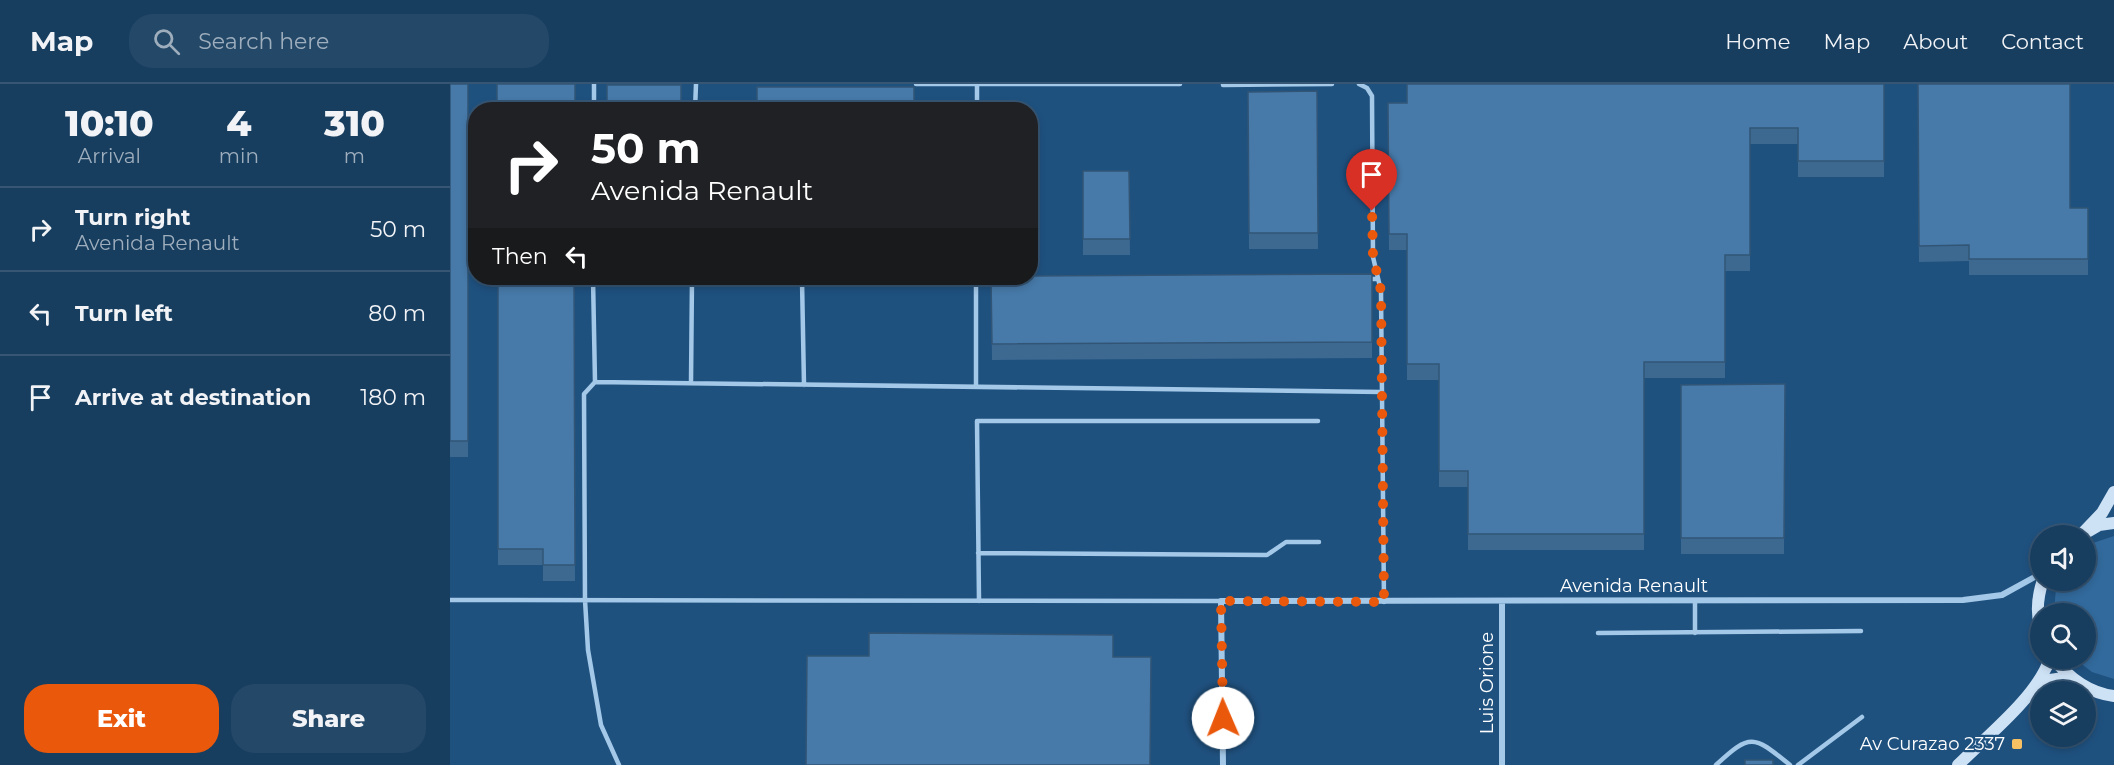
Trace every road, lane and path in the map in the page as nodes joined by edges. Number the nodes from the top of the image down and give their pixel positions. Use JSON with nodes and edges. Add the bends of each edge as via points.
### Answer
{"nodes":[{"id":1,"x":594,"y":84,"type":"edge"},
{"id":2,"x":696,"y":84,"type":"edge"},
{"id":3,"x":916,"y":84,"type":"edge"},
{"id":4,"x":1180,"y":84,"type":"edge"},
{"id":5,"x":1332,"y":84,"type":"edge"},
{"id":6,"x":1359,"y":84,"type":"edge"},
{"id":7,"x":977,"y":85,"type":"edge"},
{"id":8,"x":1223,"y":85,"type":"edge"},
{"id":9,"x":594,"y":102,"type":"edge"},
{"id":10,"x":695,"y":102,"type":"edge"},
{"id":11,"x":977,"y":102,"type":"edge"},
{"id":12,"x":1366,"y":279,"type":"edge"},
{"id":13,"x":1378,"y":279,"type":"junction"},
{"id":14,"x":593,"y":285,"type":"edge"},
{"id":15,"x":692,"y":285,"type":"edge"},
{"id":16,"x":802,"y":285,"type":"edge"},
{"id":17,"x":976,"y":285,"type":"edge"},
{"id":18,"x":594,"y":382,"type":"junction"},
{"id":19,"x":691,"y":382,"type":"junction"},
{"id":20,"x":804,"y":385,"type":"junction"},
{"id":21,"x":976,"y":386,"type":"junction"},
{"id":22,"x":1382,"y":392,"type":"junction"},
{"id":23,"x":1318,"y":421,"type":"dead end"},
{"id":24,"x":2114,"y":492,"type":"edge"},
{"id":25,"x":2114,"y":523,"type":"edge"},
{"id":26,"x":2090,"y":525,"type":"edge"},
{"id":27,"x":2096,"y":527,"type":"edge"},
{"id":28,"x":1319,"y":542,"type":"dead end"},
{"id":29,"x":978,"y":553,"type":"junction"},
{"id":30,"x":2030,"y":580,"type":"edge"},
{"id":31,"x":450,"y":600,"type":"edge"},
{"id":32,"x":585,"y":600,"type":"junction"},
{"id":33,"x":979,"y":601,"type":"junction"},
{"id":34,"x":1221,"y":601,"type":"junction"},
{"id":35,"x":1695,"y":601,"type":"junction"},
{"id":36,"x":1384,"y":602,"type":"junction"},
{"id":37,"x":1502,"y":602,"type":"junction"},
{"id":38,"x":1861,"y":631,"type":"dead end"},
{"id":39,"x":1598,"y":633,"type":"dead end"},
{"id":40,"x":1695,"y":633,"type":"junction"},
{"id":41,"x":2062,"y":669,"type":"edge"},
{"id":42,"x":2070,"y":677,"type":"junction"},
{"id":43,"x":2048,"y":681,"type":"edge"},
{"id":44,"x":2030,"y":694,"type":"edge"},
{"id":45,"x":2114,"y":696,"type":"edge"},
{"id":46,"x":1862,"y":717,"type":"dead end"},
{"id":47,"x":619,"y":765,"type":"edge"},
{"id":48,"x":1223,"y":765,"type":"edge"},
{"id":49,"x":1502,"y":765,"type":"edge"},
{"id":50,"x":1716,"y":765,"type":"edge"},
{"id":51,"x":1790,"y":765,"type":"edge"},
{"id":52,"x":1798,"y":765,"type":"edge"},
{"id":53,"x":1958,"y":765,"type":"edge"}],
"edges":[{"from":1,"to":9,"type":"lane"},
{"from":2,"to":10,"type":"lane"},
{"from":3,"to":7,"type":"lane"},
{"from":4,"to":7,"type":"lane"},
{"from":5,"to":8,"type":"lane"},
{"from":6,"to":13,"type":"lane","via":[[1372,96],[1373,256]]},
{"from":7,"to":11,"type":"lane"},
{"from":12,"to":13,"type":"lane"},
{"from":13,"to":22,"type":"lane"},
{"from":14,"to":18,"type":"lane"},
{"from":15,"to":19,"type":"lane"},
{"from":16,"to":20,"type":"lane"},
{"from":17,"to":21,"type":"lane"},
{"from":18,"to":19,"type":"lane"},
{"from":18,"to":32,"type":"lane","via":[[584,394]]},
{"from":19,"to":20,"type":"lane"},
{"from":20,"to":21,"type":"lane"},
{"from":21,"to":22,"type":"lane"},
{"from":22,"to":36,"type":"lane"},
{"from":23,"to":29,"type":"lane","via":[[977,421]]},
{"from":24,"to":26,"type":"street"},
{"from":25,"to":27,"type":"street"},
{"from":28,"to":29,"type":"lane","via":[[1286,542],[1267,555]]},
{"from":29,"to":33,"type":"lane"},
{"from":30,"to":35,"type":"street","name":"Avenida Renault","via":[[2002,596],[1986,599]]},
{"from":31,"to":32,"type":"lane"},
{"from":32,"to":33,"type":"lane"},
{"from":32,"to":47,"type":"lane","via":[[588,650],[601,725]]},
{"from":33,"to":34,"type":"lane"},
{"from":34,"to":36,"type":"street","name":"Avenida Renault"},
{"from":34,"to":48,"type":"street"},
{"from":35,"to":37,"type":"street","name":"Avenida Renault"},
{"from":35,"to":40,"type":"lane"},
{"from":36,"to":37,"type":"street","name":"Avenida Renault"},
{"from":37,"to":49,"type":"street","name":"Luis Orione"},
{"from":38,"to":40,"type":"lane"},
{"from":39,"to":40,"type":"lane"},
{"from":41,"to":42,"type":"street"},
{"from":42,"to":43,"type":"street"},
{"from":42,"to":45,"type":"street","via":[[2082,686]]},
{"from":44,"to":53,"type":"street"},
{"from":46,"to":52,"type":"lane"},
{"from":50,"to":51,"type":"lane","via":[[1739,744],[1750,741],[1765,744]]}]}
